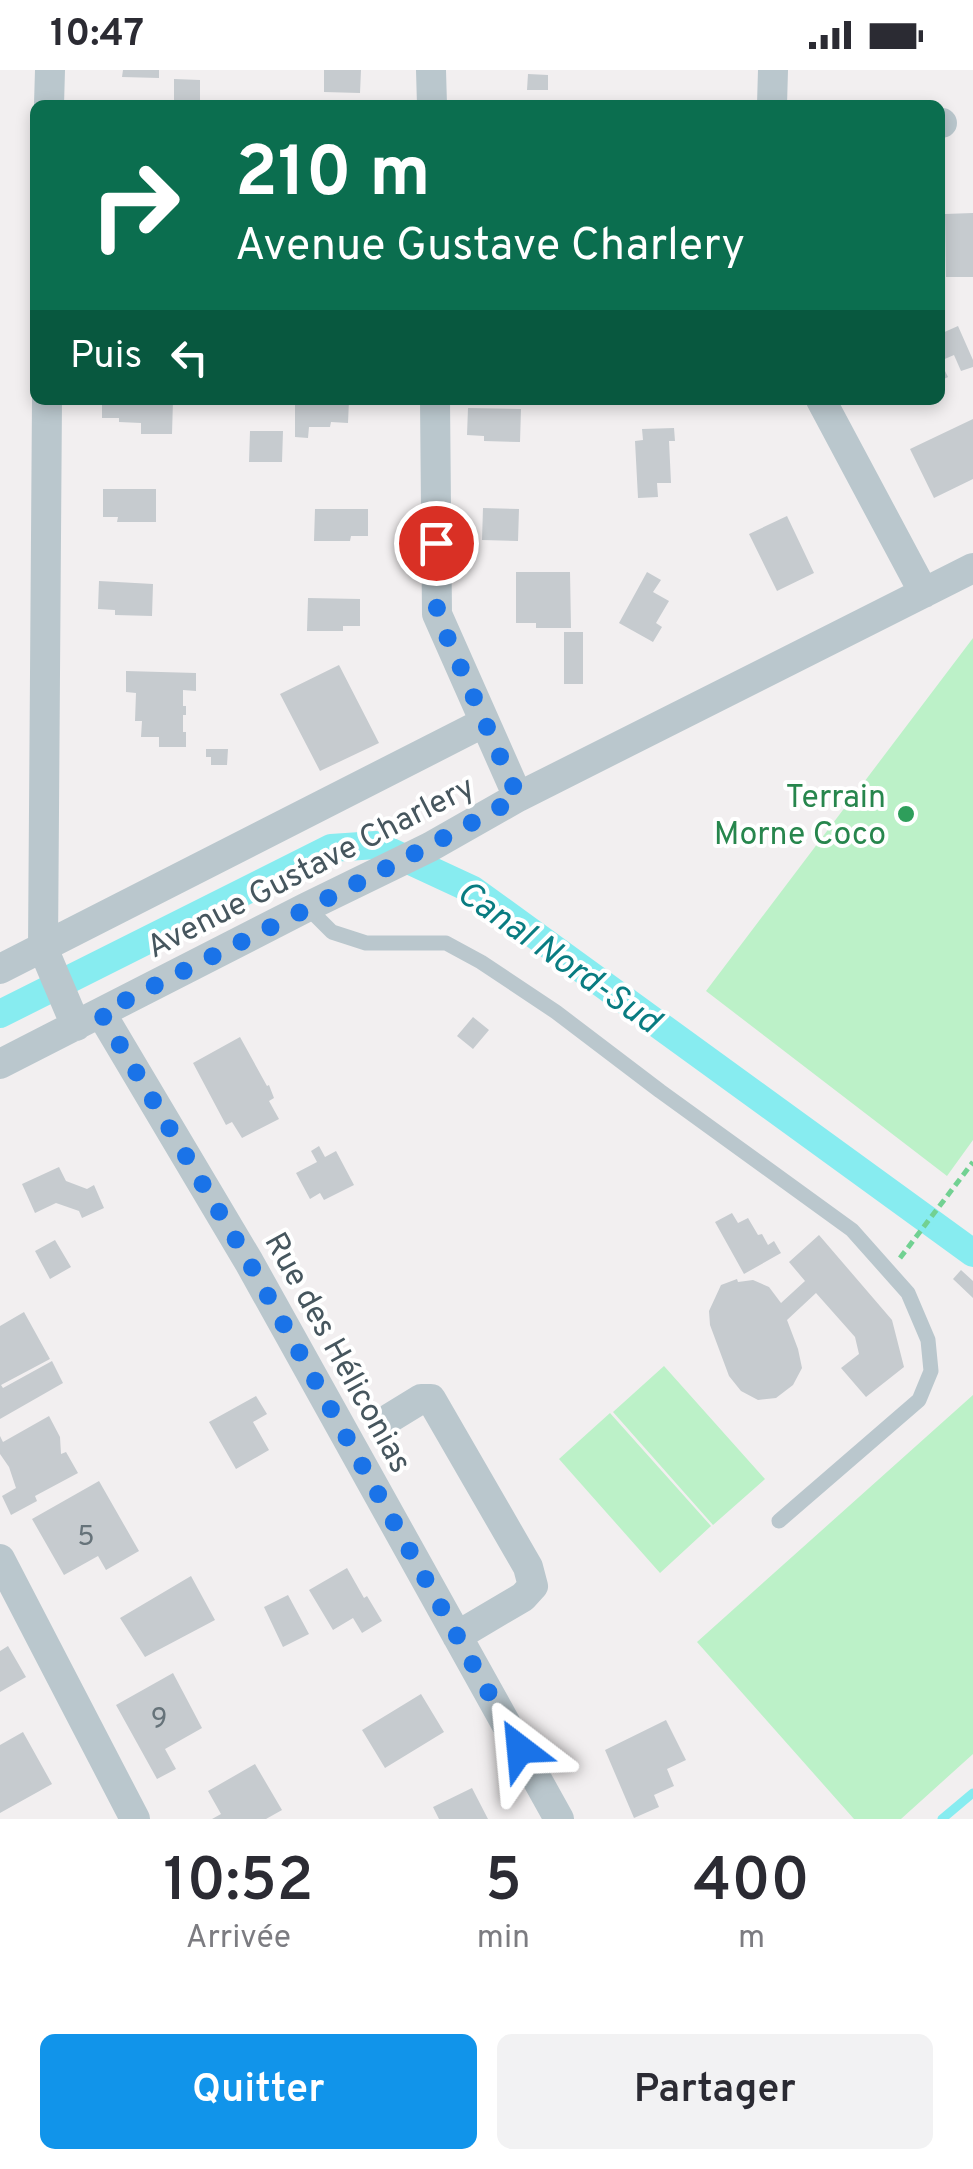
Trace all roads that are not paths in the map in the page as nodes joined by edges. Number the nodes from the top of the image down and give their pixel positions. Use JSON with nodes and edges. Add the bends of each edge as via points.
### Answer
{"nodes":[{"id":1,"x":50,"y":70,"type":"edge"},
{"id":2,"x":432,"y":70,"type":"edge"},
{"id":3,"x":773,"y":70,"type":"edge"},
{"id":4,"x":49,"y":100,"type":"edge"},
{"id":5,"x":432,"y":100,"type":"edge"},
{"id":6,"x":772,"y":100,"type":"edge"},
{"id":7,"x":47,"y":405,"type":"edge"},
{"id":8,"x":434,"y":405,"type":"edge"},
{"id":9,"x":824,"y":405,"type":"edge"},
{"id":10,"x":973,"y":568,"type":"edge"},
{"id":11,"x":924,"y":593,"type":"junction"},
{"id":12,"x":484,"y":723,"type":"junction"},
{"id":13,"x":509,"y":779,"type":"junction"},
{"id":14,"x":306,"y":907,"type":"junction"},
{"id":15,"x":44,"y":954,"type":"junction"},
{"id":16,"x":0,"y":969,"type":"edge"},
{"id":17,"x":83,"y":1018,"type":"junction"},
{"id":18,"x":0,"y":1064,"type":"edge"},
{"id":19,"x":390,"y":1418,"type":"dead end"},
{"id":20,"x":779,"y":1521,"type":"dead end"},
{"id":21,"x":0,"y":1559,"type":"edge"},
{"id":22,"x":457,"y":1636,"type":"junction"},
{"id":23,"x":135,"y":1819,"type":"edge"},
{"id":24,"x":559,"y":1819,"type":"edge"}],
"edges":[{"from":1,"to":4,"type":"street"},
{"from":2,"to":5,"type":"street"},
{"from":3,"to":6,"type":"street"},
{"from":7,"to":15,"type":"street"},
{"from":8,"to":12,"type":"street","via":[[437,614]]},
{"from":9,"to":11,"type":"street"},
{"from":10,"to":11,"type":"street","name":"Avenue Gustave Charlery"},
{"from":11,"to":13,"type":"street","name":"Avenue Gustave Charlery"},
{"from":12,"to":13,"type":"street"},
{"from":12,"to":15,"type":"street","name":"Avenue Gustave Charlery"},
{"from":13,"to":14,"type":"street","name":"Avenue Gustave Charlery","via":[[430,847]]},
{"from":14,"to":17,"type":"street","name":"Avenue Gustave Charlery"},
{"from":14,"to":20,"type":"lane","via":[[332,932],[366,942],[446,942],[481,962],[852,1230],[908,1292],[928,1340],[932,1371],[919,1400]]},
{"from":15,"to":16,"type":"street","name":"Avenue Gustave Charlery"},
{"from":15,"to":17,"type":"street","name":"Rue des Héliconias"},
{"from":17,"to":18,"type":"street","name":"Avenue Gustave Charlery"},
{"from":17,"to":22,"type":"street","name":"Rue des Héliconias","via":[[249,1262]]},
{"from":19,"to":22,"type":"street","via":[[431,1399],[528,1567],[533,1586],[523,1598]]},
{"from":21,"to":23,"type":"street"},
{"from":22,"to":24,"type":"street","name":"Rue des Héliconias"}]}
